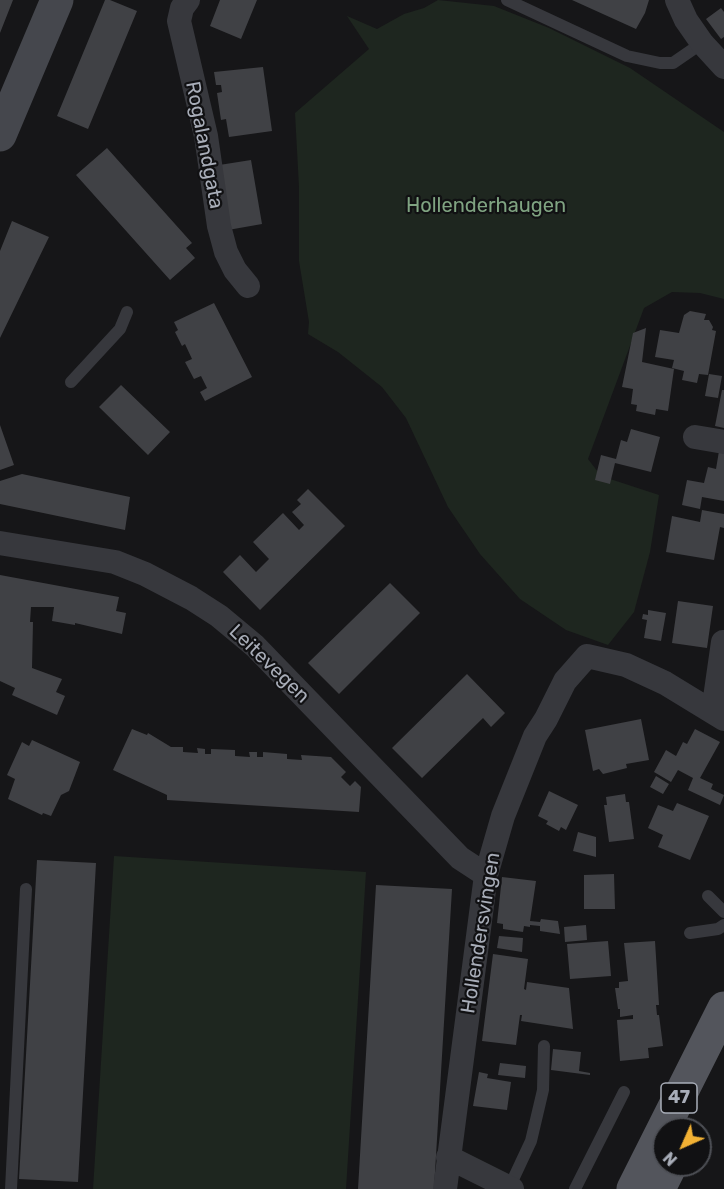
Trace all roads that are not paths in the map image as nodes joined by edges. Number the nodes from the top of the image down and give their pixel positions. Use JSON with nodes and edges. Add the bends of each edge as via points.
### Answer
{"nodes":[{"id":1,"x":57,"y":0,"type":"edge"},
{"id":2,"x":188,"y":0,"type":"edge"},
{"id":3,"x":507,"y":0,"type":"edge"},
{"id":4,"x":677,"y":0,"type":"edge"},
{"id":5,"x":702,"y":43,"type":"junction"},
{"id":6,"x":724,"y":67,"type":"edge"},
{"id":7,"x":0,"y":135,"type":"edge"},
{"id":8,"x":248,"y":286,"type":"dead end"},
{"id":9,"x":127,"y":312,"type":"dead end"},
{"id":10,"x":71,"y":382,"type":"dead end"},
{"id":11,"x":694,"y":437,"type":"dead end"},
{"id":12,"x":724,"y":442,"type":"edge"},
{"id":13,"x":0,"y":543,"type":"edge"},
{"id":14,"x":723,"y":642,"type":"edge"},
{"id":15,"x":719,"y":716,"type":"edge"},
{"id":16,"x":486,"y":875,"type":"junction"},
{"id":17,"x":26,"y":889,"type":"dead end"},
{"id":18,"x":708,"y":896,"type":"dead end"},
{"id":19,"x":724,"y":912,"type":"edge"},
{"id":20,"x":724,"y":925,"type":"edge"},
{"id":21,"x":690,"y":933,"type":"dead end"},
{"id":22,"x":724,"y":1008,"type":"edge"},
{"id":23,"x":544,"y":1046,"type":"dead end"},
{"id":24,"x":724,"y":1052,"type":"edge"},
{"id":25,"x":624,"y":1092,"type":"dead end"},
{"id":26,"x":694,"y":1117,"type":"edge"},
{"id":27,"x":448,"y":1156,"type":"junction"},
{"id":28,"x":511,"y":1188,"type":"edge"},
{"id":29,"x":11,"y":1189,"type":"edge"},
{"id":30,"x":444,"y":1189,"type":"edge"},
{"id":31,"x":575,"y":1189,"type":"edge"},
{"id":32,"x":633,"y":1189,"type":"edge"}],
"edges":[{"from":1,"to":7,"type":"street"},
{"from":2,"to":8,"type":"street","name":"Rogalandgata","via":[[179,21],[206,136],[219,226],[226,252]]},
{"from":3,"to":5,"type":"lane","via":[[627,56],[673,63]]},
{"from":4,"to":5,"type":"street"},
{"from":5,"to":6,"type":"street"},
{"from":9,"to":10,"type":"lane","via":[[120,329]]},
{"from":11,"to":12,"type":"street"},
{"from":13,"to":16,"type":"street","name":"Leitevegen","via":[[116,562],[219,616],[255,646],[460,858]]},
{"from":14,"to":15,"type":"street","name":"Hollendersvingen"},
{"from":15,"to":16,"type":"street","name":"Hollendersvingen","via":[[626,665],[587,656],[565,681],[535,736],[503,816]]},
{"from":16,"to":27,"type":"street","name":"Hollendersvingen"},
{"from":17,"to":29,"type":"lane"},
{"from":18,"to":19,"type":"lane"},
{"from":20,"to":21,"type":"lane"},
{"from":22,"to":32,"type":"main road","number":"47"},
{"from":23,"to":28,"type":"lane","via":[[543,1090],[531,1141]]},
{"from":24,"to":26,"type":"main road","number":"47"},
{"from":25,"to":31,"type":"lane"},
{"from":27,"to":28,"type":"street"},
{"from":27,"to":30,"type":"street","name":"Hollendersvingen"}]}
